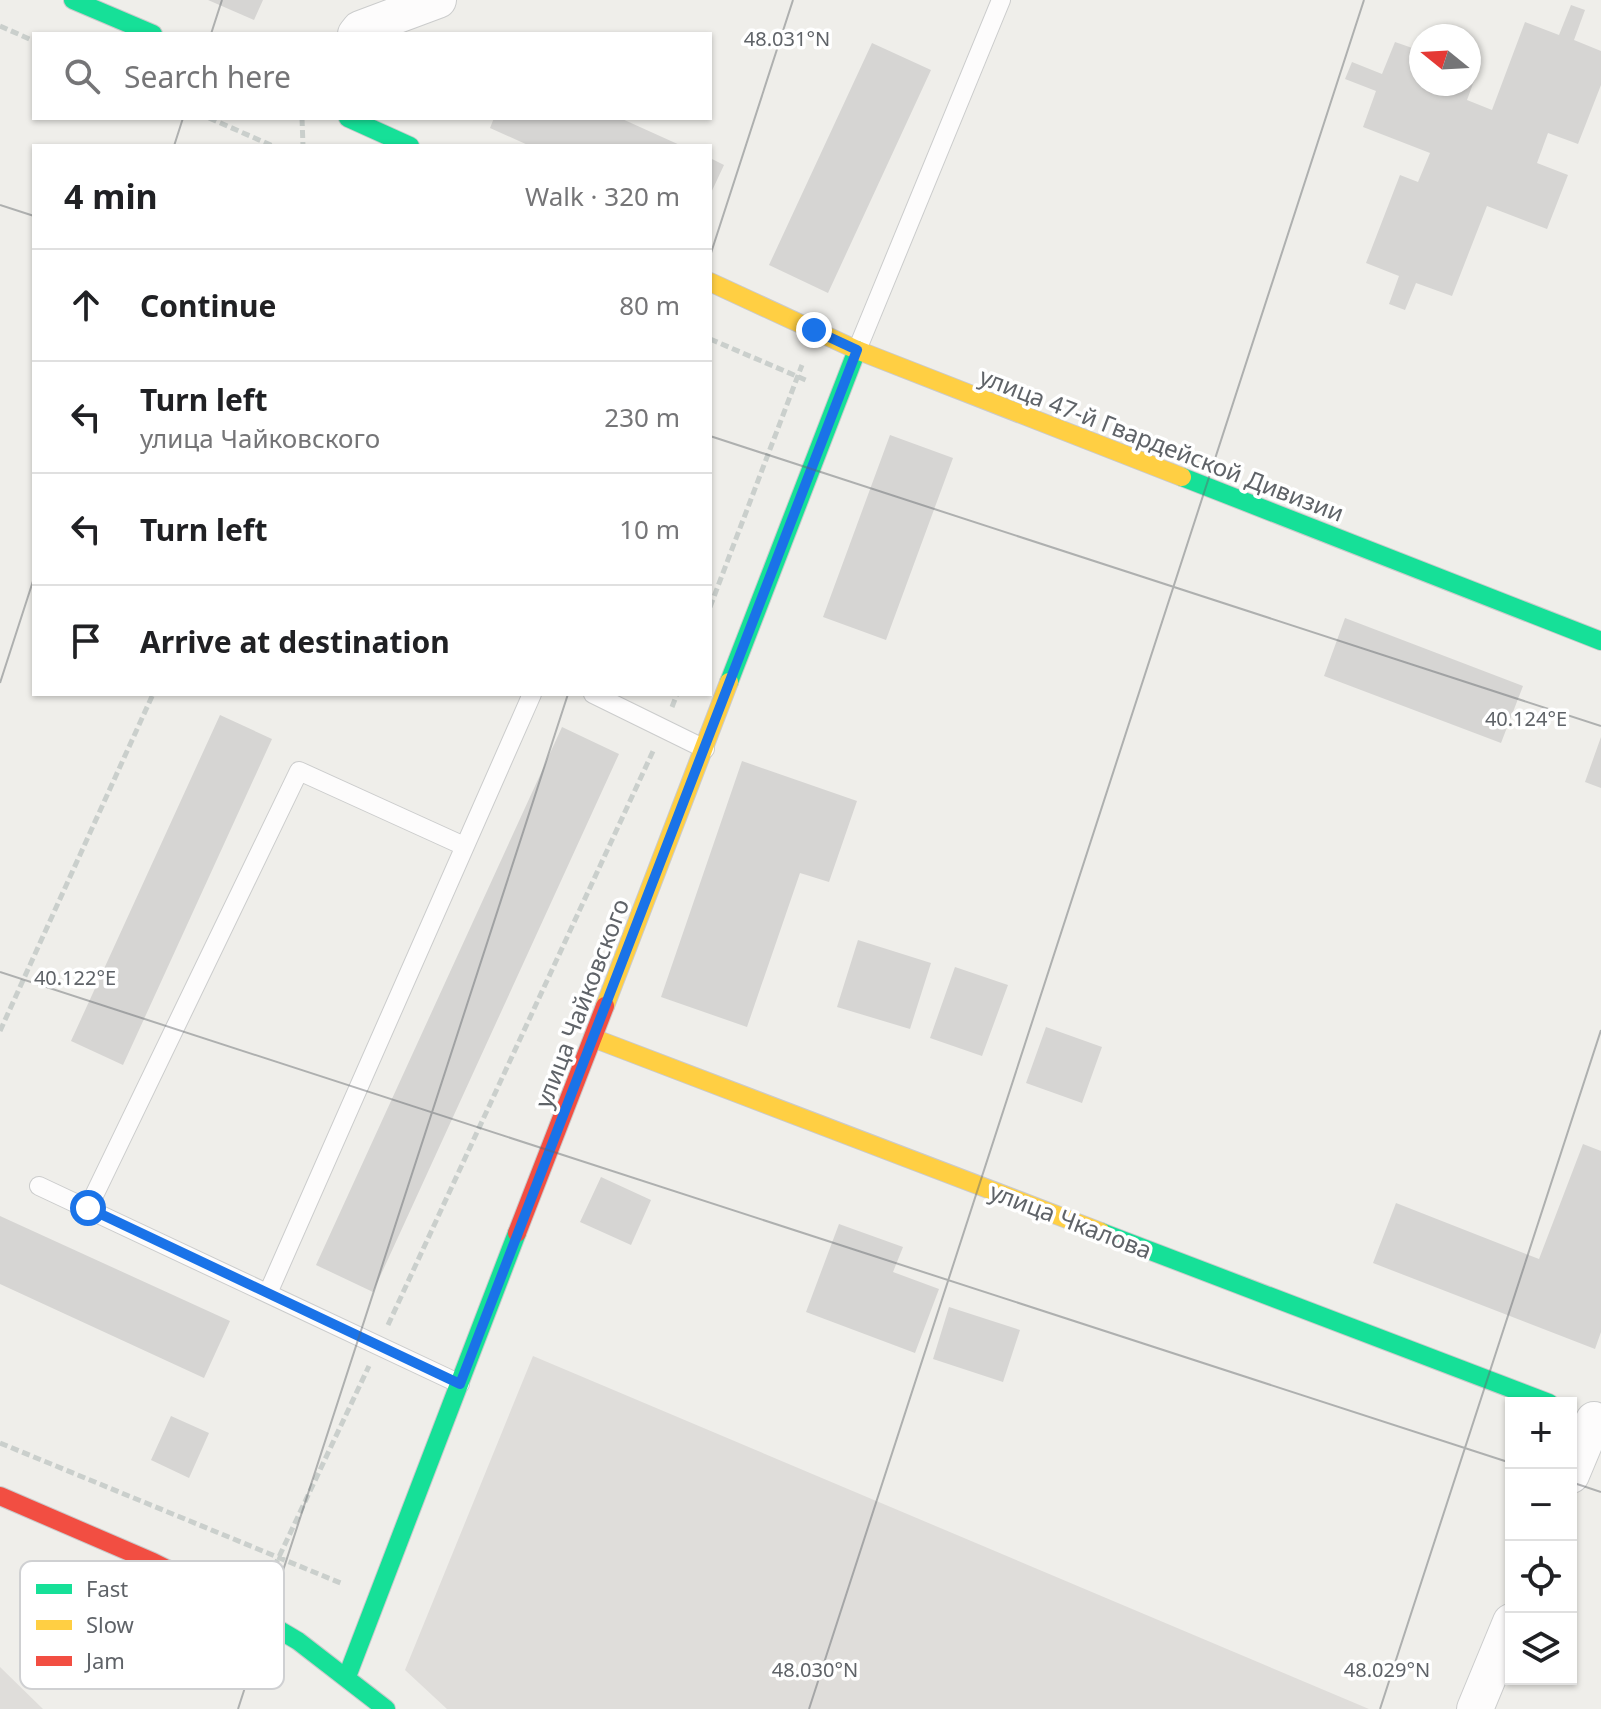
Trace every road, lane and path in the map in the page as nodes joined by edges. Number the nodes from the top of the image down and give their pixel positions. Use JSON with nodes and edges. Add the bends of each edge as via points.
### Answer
{"nodes":[{"id":1,"x":73,"y":0,"type":"edge"},
{"id":2,"x":438,"y":0,"type":"edge"},
{"id":3,"x":1001,"y":0,"type":"edge"},
{"id":4,"x":0,"y":26,"type":"edge"},
{"id":5,"x":148,"y":32,"type":"edge"},
{"id":6,"x":358,"y":32,"type":"edge"},
{"id":7,"x":32,"y":40,"type":"edge"},
{"id":8,"x":214,"y":120,"type":"edge"},
{"id":9,"x":302,"y":120,"type":"edge"},
{"id":10,"x":352,"y":120,"type":"edge"},
{"id":11,"x":268,"y":144,"type":"edge"},
{"id":12,"x":303,"y":144,"type":"edge"},
{"id":13,"x":406,"y":144,"type":"edge"},
{"id":14,"x":712,"y":283,"type":"edge"},
{"id":15,"x":814,"y":330,"type":"junction"},
{"id":16,"x":712,"y":340,"type":"edge"},
{"id":17,"x":857,"y":350,"type":"junction"},
{"id":18,"x":797,"y":377,"type":"junction"},
{"id":19,"x":843,"y":393,"type":"junction"},
{"id":20,"x":712,"y":602,"type":"edge"},
{"id":21,"x":1601,"y":641,"type":"edge"},
{"id":22,"x":152,"y":696,"type":"edge"},
{"id":23,"x":531,"y":696,"type":"edge"},
{"id":24,"x":597,"y":696,"type":"edge"},
{"id":25,"x":676,"y":696,"type":"edge"},
{"id":26,"x":664,"y":729,"type":"junction"},
{"id":27,"x":705,"y":749,"type":"junction"},
{"id":28,"x":464,"y":846,"type":"junction"},
{"id":29,"x":0,"y":1031,"type":"edge"},
{"id":30,"x":593,"y":1038,"type":"junction"},
{"id":31,"x":39,"y":1186,"type":"dead end"},
{"id":32,"x":88,"y":1208,"type":"junction"},
{"id":33,"x":268,"y":1293,"type":"junction"},
{"id":34,"x":379,"y":1345,"type":"junction"},
{"id":35,"x":460,"y":1384,"type":"junction"},
{"id":36,"x":1533,"y":1397,"type":"edge"},
{"id":37,"x":1589,"y":1418,"type":"edge"},
{"id":38,"x":0,"y":1443,"type":"edge"},
{"id":39,"x":1573,"y":1469,"type":"edge"},
{"id":40,"x":0,"y":1496,"type":"edge"},
{"id":41,"x":280,"y":1556,"type":"junction"},
{"id":42,"x":152,"y":1561,"type":"edge"},
{"id":43,"x":278,"y":1561,"type":"edge"},
{"id":44,"x":376,"y":1599,"type":"junction"},
{"id":45,"x":284,"y":1632,"type":"edge"},
{"id":46,"x":1505,"y":1636,"type":"edge"},
{"id":47,"x":348,"y":1674,"type":"junction"},
{"id":48,"x":386,"y":1709,"type":"edge"},
{"id":49,"x":1475,"y":1709,"type":"edge"}],
"edges":[{"from":1,"to":5,"type":"street"},
{"from":2,"to":6,"type":"street"},
{"from":3,"to":17,"type":"lane"},
{"from":4,"to":7,"type":"path"},
{"from":8,"to":11,"type":"path"},
{"from":9,"to":12,"type":"path"},
{"from":10,"to":13,"type":"street"},
{"from":14,"to":15,"type":"street","name":"улица 47-й Гвардейской Дивизии"},
{"from":15,"to":17,"type":"street","name":"улица 47-й Гвардейской Дивизии"},
{"from":15,"to":18,"type":"path"},
{"from":16,"to":18,"type":"path"},
{"from":17,"to":19,"type":"street","name":"улица Чайковского"},
{"from":17,"to":21,"type":"street","name":"улица 47-й Гвардейской Дивизии"},
{"from":18,"to":19,"type":"path"},
{"from":18,"to":20,"type":"path"},
{"from":19,"to":27,"type":"street","name":"улица Чайковского"},
{"from":22,"to":29,"type":"path"},
{"from":23,"to":28,"type":"lane"},
{"from":24,"to":26,"type":"lane"},
{"from":25,"to":26,"type":"path"},
{"from":26,"to":27,"type":"lane"},
{"from":26,"to":34,"type":"path"},
{"from":27,"to":30,"type":"street","name":"улица Чайковского"},
{"from":28,"to":32,"type":"lane","via":[[299,771]]},
{"from":28,"to":33,"type":"lane"},
{"from":30,"to":35,"type":"street","name":"улица Чайковского"},
{"from":30,"to":36,"type":"street","name":"улица Чкалова"},
{"from":31,"to":32,"type":"lane"},
{"from":32,"to":33,"type":"lane"},
{"from":33,"to":34,"type":"lane"},
{"from":34,"to":35,"type":"lane"},
{"from":34,"to":41,"type":"path"},
{"from":35,"to":44,"type":"street","name":"улица Чайковского"},
{"from":37,"to":39,"type":"street"},
{"from":38,"to":41,"type":"path"},
{"from":40,"to":42,"type":"street"},
{"from":41,"to":43,"type":"path"},
{"from":41,"to":44,"type":"path"},
{"from":44,"to":47,"type":"street","name":"улица Чайковского"},
{"from":45,"to":47,"type":"street"},
{"from":46,"to":49,"type":"street"},
{"from":47,"to":48,"type":"street"}]}
